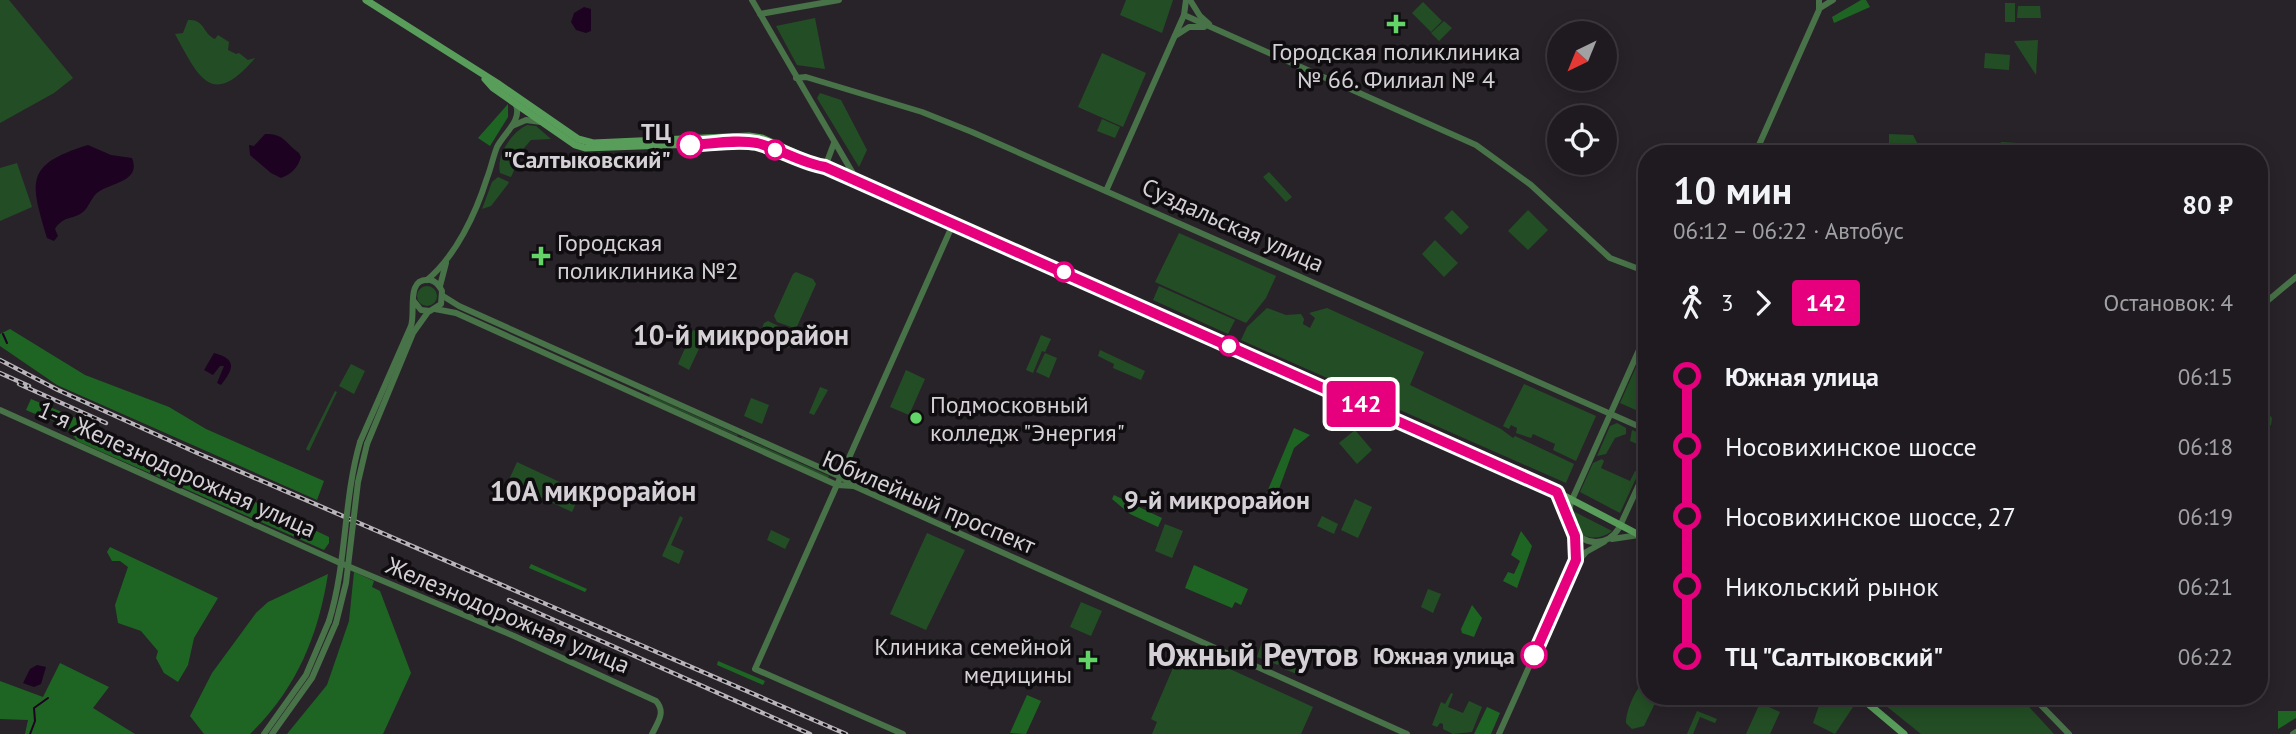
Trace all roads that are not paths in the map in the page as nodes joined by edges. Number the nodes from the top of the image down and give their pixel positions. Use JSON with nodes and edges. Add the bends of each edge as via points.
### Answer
{"nodes":[{"id":1,"x":366,"y":0,"type":"edge"},
{"id":2,"x":752,"y":0,"type":"edge"},
{"id":3,"x":839,"y":0,"type":"edge"},
{"id":4,"x":1188,"y":0,"type":"edge"},
{"id":5,"x":1819,"y":0,"type":"edge"},
{"id":6,"x":1827,"y":0,"type":"edge"},
{"id":7,"x":1833,"y":0,"type":"edge"},
{"id":8,"x":1819,"y":10,"type":"junction"},
{"id":9,"x":760,"y":15,"type":"junction"},
{"id":10,"x":1184,"y":15,"type":"junction"},
{"id":11,"x":1216,"y":30,"type":"junction"},
{"id":12,"x":1173,"y":37,"type":"junction"},
{"id":13,"x":479,"y":73,"type":"junction"},
{"id":14,"x":796,"y":78,"type":"junction"},
{"id":15,"x":515,"y":103,"type":"junction"},
{"id":16,"x":542,"y":122,"type":"junction"},
{"id":17,"x":512,"y":126,"type":"junction"},
{"id":18,"x":834,"y":143,"type":"junction"},
{"id":19,"x":1759,"y":145,"type":"edge"},
{"id":20,"x":831,"y":154,"type":"junction"},
{"id":21,"x":842,"y":155,"type":"junction"},
{"id":22,"x":825,"y":167,"type":"junction"},
{"id":23,"x":858,"y":181,"type":"junction"},
{"id":24,"x":1107,"y":191,"type":"junction"},
{"id":25,"x":953,"y":223,"type":"junction"},
{"id":26,"x":448,"y":257,"type":"junction"},
{"id":27,"x":1638,"y":270,"type":"edge"},
{"id":28,"x":2296,"y":276,"type":"edge"},
{"id":29,"x":427,"y":280,"type":"junction"},
{"id":30,"x":440,"y":286,"type":"junction"},
{"id":31,"x":443,"y":296,"type":"junction"},
{"id":32,"x":2268,"y":299,"type":"edge"},
{"id":33,"x":412,"y":300,"type":"junction"},
{"id":34,"x":432,"y":310,"type":"junction"},
{"id":35,"x":1638,"y":352,"type":"edge"},
{"id":36,"x":0,"y":410,"type":"edge"},
{"id":37,"x":1611,"y":414,"type":"junction"},
{"id":38,"x":1638,"y":426,"type":"edge"},
{"id":39,"x":363,"y":443,"type":"junction"},
{"id":40,"x":841,"y":477,"type":"junction"},
{"id":41,"x":837,"y":485,"type":"junction"},
{"id":42,"x":854,"y":486,"type":"junction"},
{"id":43,"x":1638,"y":487,"type":"edge"},
{"id":44,"x":1557,"y":492,"type":"junction"},
{"id":45,"x":1572,"y":499,"type":"junction"},
{"id":46,"x":1568,"y":518,"type":"junction"},
{"id":47,"x":1621,"y":524,"type":"junction"},
{"id":48,"x":1572,"y":527,"type":"junction"},
{"id":49,"x":1638,"y":534,"type":"edge"},
{"id":50,"x":1638,"y":537,"type":"edge"},
{"id":51,"x":1605,"y":541,"type":"junction"},
{"id":52,"x":338,"y":562,"type":"joint"},
{"id":53,"x":1574,"y":566,"type":"junction"},
{"id":54,"x":332,"y":622,"type":"junction"},
{"id":55,"x":1870,"y":705,"type":"edge"},
{"id":56,"x":2041,"y":705,"type":"edge"},
{"id":57,"x":264,"y":734,"type":"edge"},
{"id":58,"x":272,"y":734,"type":"edge"},
{"id":59,"x":652,"y":734,"type":"edge"},
{"id":60,"x":903,"y":734,"type":"edge"},
{"id":61,"x":1407,"y":734,"type":"edge"},
{"id":62,"x":1499,"y":734,"type":"edge"},
{"id":63,"x":1904,"y":734,"type":"edge"},
{"id":64,"x":2069,"y":734,"type":"edge"}],
"edges":[{"from":1,"to":13,"type":"main road"},
{"from":2,"to":9,"type":"street"},
{"from":3,"to":9,"type":"street"},
{"from":4,"to":10,"type":"street"},
{"from":4,"to":11,"type":"street"},
{"from":5,"to":8,"type":"street"},
{"from":6,"to":7,"type":"street"},
{"from":7,"to":8,"type":"street"},
{"from":8,"to":19,"type":"street"},
{"from":9,"to":14,"type":"street"},
{"from":10,"to":11,"type":"street"},
{"from":10,"to":12,"type":"street"},
{"from":11,"to":12,"type":"street","via":[[1189,27]]},
{"from":11,"to":27,"type":"street","via":[[1476,145],[1531,185],[1610,258]]},
{"from":12,"to":24,"type":"street"},
{"from":13,"to":15,"type":"main road"},
{"from":13,"to":22,"type":"main road","via":[[586,142],[749,136]]},
{"from":14,"to":18,"type":"street"},
{"from":14,"to":24,"type":"street","name":"Суздальская улица","via":[[806,77],[939,118]]},
{"from":15,"to":16,"type":"main road"},
{"from":15,"to":17,"type":"street","via":[[518,112]]},
{"from":16,"to":17,"type":"street","via":[[526,120]]},
{"from":16,"to":22,"type":"main road","via":[[585,148],[749,142]]},
{"from":17,"to":26,"type":"street","via":[[498,146],[476,207]]},
{"from":18,"to":20,"type":"street"},
{"from":18,"to":21,"type":"street"},
{"from":20,"to":21,"type":"street"},
{"from":20,"to":22,"type":"street"},
{"from":21,"to":23,"type":"street"},
{"from":22,"to":23,"type":"main road"},
{"from":23,"to":25,"type":"main road"},
{"from":24,"to":37,"type":"street","name":"Суздальская улица"},
{"from":25,"to":40,"type":"street"},
{"from":25,"to":44,"type":"main road"},
{"from":26,"to":29,"type":"street"},
{"from":26,"to":30,"type":"street"},
{"from":28,"to":32,"type":"street"},
{"from":29,"to":30,"type":"street"},
{"from":29,"to":33,"type":"street","via":[[416,285]]},
{"from":30,"to":31,"type":"street"},
{"from":31,"to":34,"type":"street"},
{"from":31,"to":40,"type":"street","name":"Юбилейный проспект"},
{"from":33,"to":34,"type":"street","via":[[417,307]]},
{"from":33,"to":39,"type":"street","via":[[411,326]]},
{"from":34,"to":39,"type":"street","via":[[413,333]]},
{"from":34,"to":41,"type":"street","name":"Юбилейный проспект","via":[[456,313]]},
{"from":35,"to":37,"type":"street"},
{"from":36,"to":52,"type":"street","name":"1-я Железнодорожная улица"},
{"from":37,"to":38,"type":"street","name":"Суздальская улица"},
{"from":37,"to":45,"type":"street"},
{"from":39,"to":54,"type":"street","bridge":true,"via":[[346,583]]},
{"from":40,"to":41,"type":"street"},
{"from":40,"to":42,"type":"street","name":"Юбилейный проспект"},
{"from":41,"to":42,"type":"street","name":"Юбилейный проспект"},
{"from":41,"to":60,"type":"street","via":[[755,669]]},
{"from":42,"to":61,"type":"street","name":"Юбилейный проспект"},
{"from":43,"to":47,"type":"street"},
{"from":44,"to":45,"type":"main road"},
{"from":44,"to":46,"type":"street"},
{"from":45,"to":46,"type":"street"},
{"from":45,"to":47,"type":"main road"},
{"from":46,"to":48,"type":"street"},
{"from":47,"to":49,"type":"main road"},
{"from":47,"to":51,"type":"street"},
{"from":48,"to":51,"type":"street","via":[[1586,541]]},
{"from":48,"to":53,"type":"street","via":[[1577,542]]},
{"from":50,"to":51,"type":"street"},
{"from":51,"to":53,"type":"street"},
{"from":52,"to":59,"type":"street","name":"Железнодорожная улица","via":[[656,701],[661,714]]},
{"from":53,"to":62,"type":"street"},
{"from":54,"to":57,"type":"street","via":[[306,675]]},
{"from":54,"to":58,"type":"street","via":[[312,678]]},
{"from":55,"to":63,"type":"main road"},
{"from":56,"to":64,"type":"street"}]}
